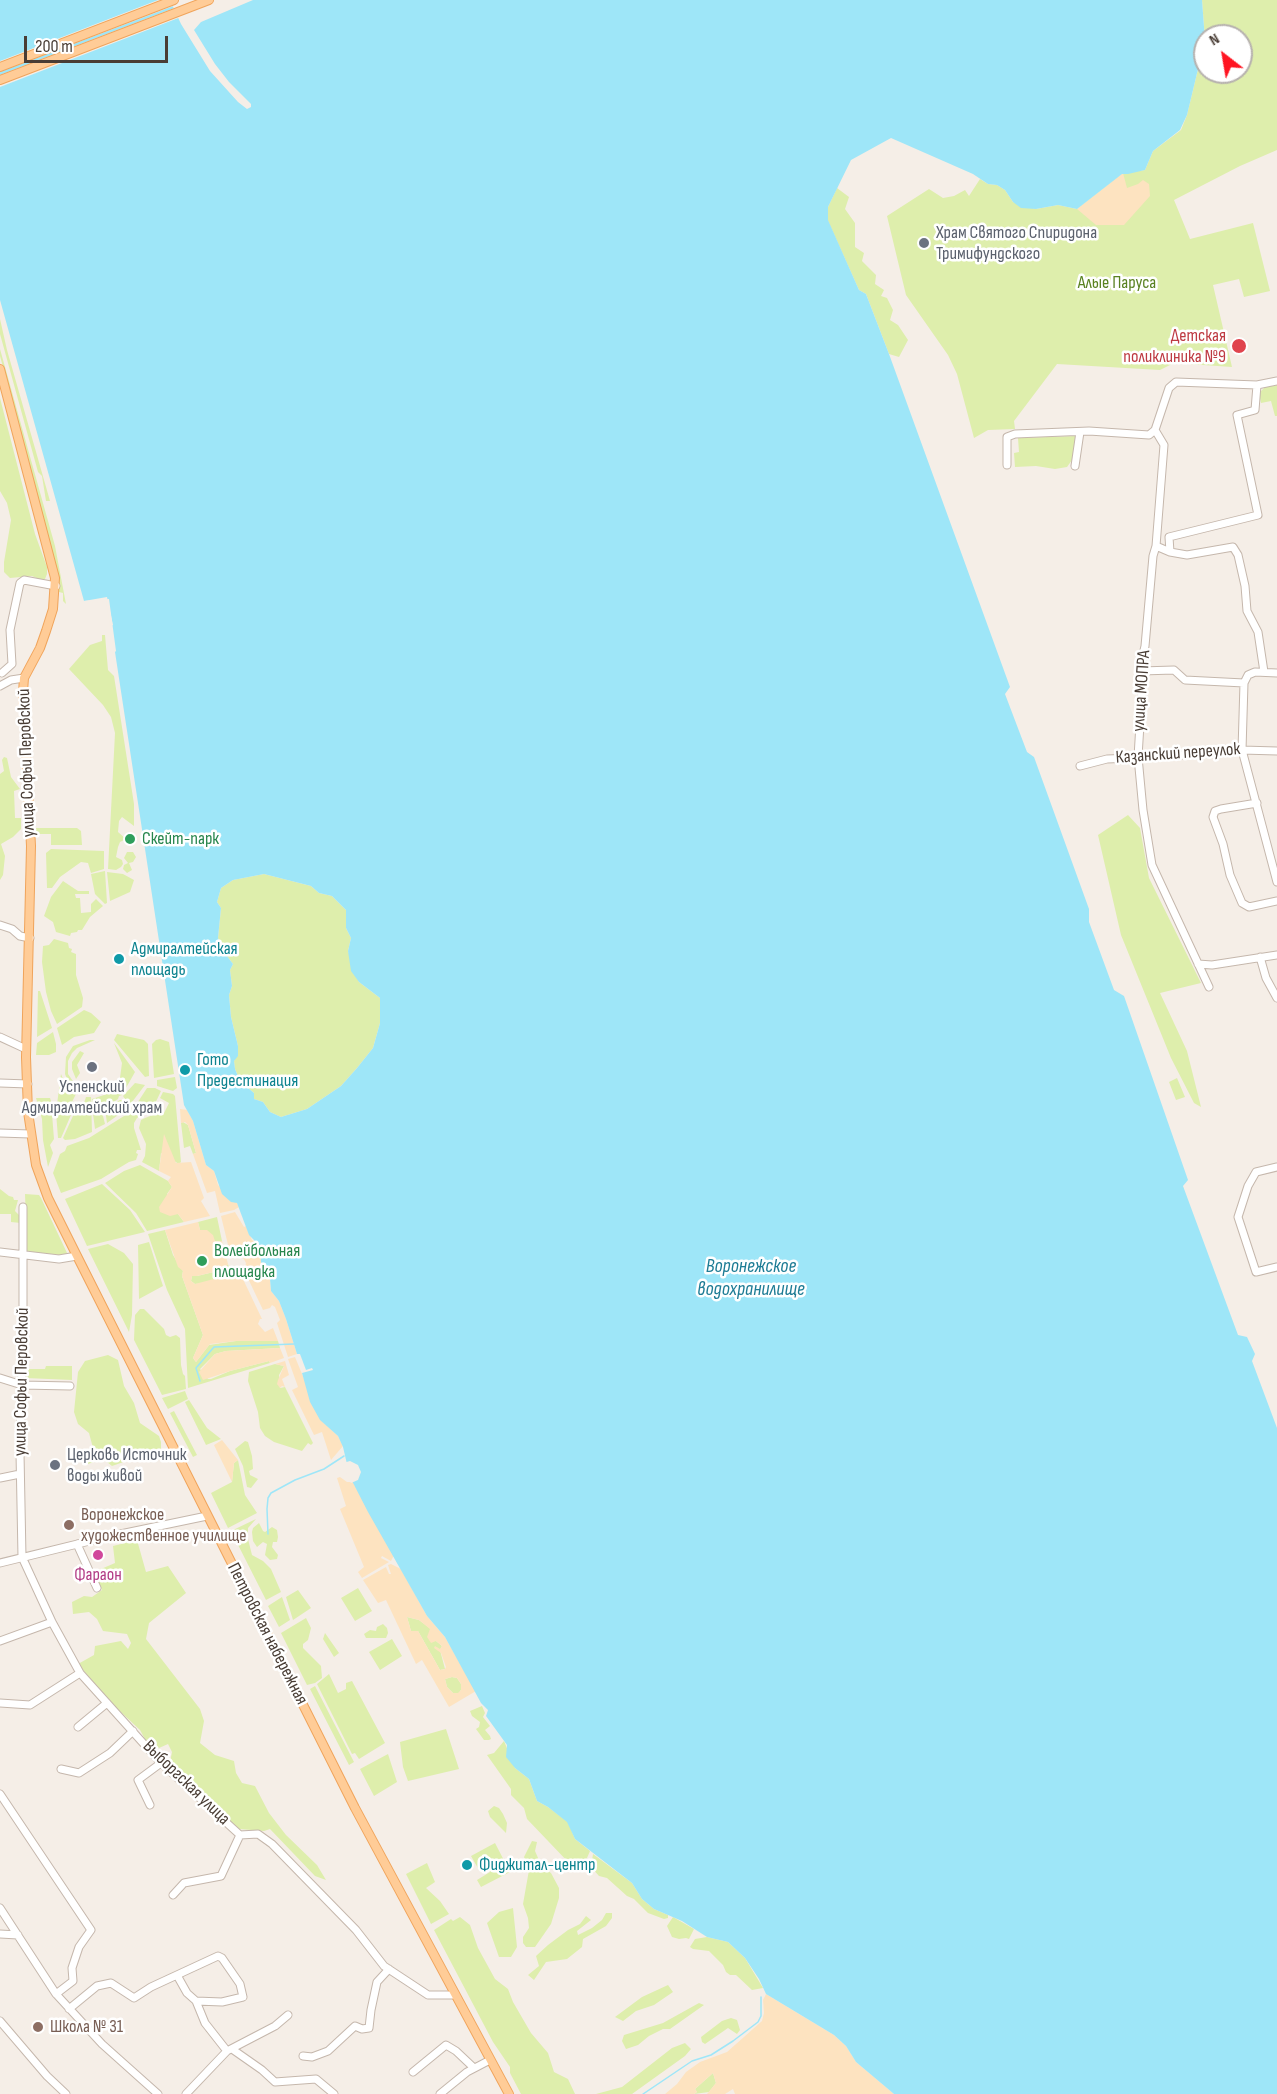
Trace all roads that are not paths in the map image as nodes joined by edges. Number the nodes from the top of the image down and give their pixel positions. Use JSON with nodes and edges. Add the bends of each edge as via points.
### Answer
{"nodes":[{"id":1,"x":174,"y":0,"type":"edge"},
{"id":2,"x":209,"y":0,"type":"edge"},
{"id":3,"x":0,"y":68,"type":"edge"},
{"id":4,"x":0,"y":80,"type":"edge"},
{"id":5,"x":0,"y":369,"type":"edge"},
{"id":6,"x":1277,"y":381,"type":"edge"},
{"id":7,"x":1257,"y":385,"type":"junction"},
{"id":8,"x":1155,"y":430,"type":"junction"},
{"id":9,"x":1080,"y":432,"type":"junction"},
{"id":10,"x":1007,"y":465,"type":"dead end"},
{"id":11,"x":1075,"y":466,"type":"dead end"},
{"id":12,"x":1156,"y":546,"type":"junction"},
{"id":13,"x":1170,"y":552,"type":"junction"},
{"id":14,"x":56,"y":586,"type":"junction"},
{"id":15,"x":1141,"y":671,"type":"junction"},
{"id":16,"x":1,"y":672,"type":"edge"},
{"id":17,"x":1264,"y":672,"type":"junction"},
{"id":18,"x":1277,"y":673,"type":"edge"},
{"id":19,"x":24,"y":678,"type":"junction"},
{"id":20,"x":11,"y":680,"type":"junction"},
{"id":21,"x":1244,"y":683,"type":"junction"},
{"id":22,"x":0,"y":686,"type":"edge"},
{"id":23,"x":1242,"y":750,"type":"junction"},
{"id":24,"x":1277,"y":751,"type":"edge"},
{"id":25,"x":1138,"y":757,"type":"junction"},
{"id":26,"x":1080,"y":766,"type":"dead end"},
{"id":27,"x":1257,"y":803,"type":"junction"},
{"id":28,"x":1277,"y":882,"type":"edge"},
{"id":29,"x":1277,"y":901,"type":"edge"},
{"id":30,"x":0,"y":925,"type":"edge"},
{"id":31,"x":30,"y":938,"type":"junction"},
{"id":32,"x":1277,"y":955,"type":"edge"},
{"id":33,"x":1260,"y":957,"type":"junction"},
{"id":34,"x":1198,"y":964,"type":"junction"},
{"id":35,"x":1209,"y":987,"type":"dead end"},
{"id":36,"x":1277,"y":998,"type":"edge"},
{"id":37,"x":0,"y":1037,"type":"edge"},
{"id":38,"x":26,"y":1049,"type":"junction"},
{"id":39,"x":0,"y":1083,"type":"edge"},
{"id":40,"x":28,"y":1084,"type":"junction"},
{"id":41,"x":0,"y":1133,"type":"edge"},
{"id":42,"x":30,"y":1134,"type":"junction"},
{"id":43,"x":1277,"y":1167,"type":"edge"},
{"id":44,"x":23,"y":1207,"type":"dead end"},
{"id":45,"x":0,"y":1252,"type":"edge"},
{"id":46,"x":24,"y":1255,"type":"junction"},
{"id":47,"x":77,"y":1256,"type":"junction"},
{"id":48,"x":1277,"y":1267,"type":"edge"},
{"id":49,"x":0,"y":1378,"type":"edge"},
{"id":50,"x":22,"y":1386,"type":"junction"},
{"id":51,"x":70,"y":1386,"type":"dead end"},
{"id":52,"x":20,"y":1474,"type":"junction"},
{"id":53,"x":0,"y":1478,"type":"edge"},
{"id":54,"x":207,"y":1516,"type":"junction"},
{"id":55,"x":77,"y":1544,"type":"junction"},
{"id":56,"x":22,"y":1557,"type":"junction"},
{"id":57,"x":0,"y":1563,"type":"edge"},
{"id":58,"x":98,"y":1588,"type":"dead end"},
{"id":59,"x":52,"y":1622,"type":"junction"},
{"id":60,"x":0,"y":1641,"type":"edge"},
{"id":61,"x":80,"y":1673,"type":"junction"},
{"id":62,"x":0,"y":1703,"type":"edge"},
{"id":63,"x":107,"y":1703,"type":"junction"},
{"id":64,"x":78,"y":1727,"type":"dead end"},
{"id":65,"x":133,"y":1731,"type":"junction"},
{"id":66,"x":161,"y":1762,"type":"junction"},
{"id":67,"x":61,"y":1769,"type":"dead end"},
{"id":68,"x":0,"y":1794,"type":"edge"},
{"id":69,"x":150,"y":1805,"type":"dead end"},
{"id":70,"x":240,"y":1835,"type":"junction"},
{"id":71,"x":173,"y":1895,"type":"dead end"},
{"id":72,"x":0,"y":1908,"type":"edge"},
{"id":73,"x":0,"y":1934,"type":"edge"},
{"id":74,"x":18,"y":1935,"type":"junction"},
{"id":75,"x":389,"y":1969,"type":"junction"},
{"id":76,"x":178,"y":1977,"type":"junction"},
{"id":77,"x":56,"y":1994,"type":"junction"},
{"id":78,"x":455,"y":1995,"type":"junction"},
{"id":79,"x":196,"y":2001,"type":"junction"},
{"id":80,"x":69,"y":2009,"type":"junction"},
{"id":81,"x":288,"y":2015,"type":"dead end"},
{"id":82,"x":0,"y":2021,"type":"edge"},
{"id":83,"x":229,"y":2050,"type":"junction"},
{"id":84,"x":303,"y":2056,"type":"dead end"},
{"id":85,"x":490,"y":2060,"type":"junction"},
{"id":86,"x":474,"y":2068,"type":"junction"},
{"id":87,"x":412,"y":2072,"type":"dead end"},
{"id":88,"x":66,"y":2094,"type":"edge"},
{"id":89,"x":158,"y":2094,"type":"edge"},
{"id":90,"x":186,"y":2094,"type":"edge"},
{"id":91,"x":334,"y":2094,"type":"edge"},
{"id":92,"x":440,"y":2094,"type":"edge"},
{"id":93,"x":509,"y":2094,"type":"edge"}],
"edges":[{"from":1,"to":3,"type":"main road"},
{"from":2,"to":4,"type":"main road"},
{"from":5,"to":14,"type":"main road","name":"улица Софьи Перовской"},
{"from":6,"to":7,"type":"street"},
{"from":7,"to":8,"type":"street","via":[[1176,382],[1169,388]]},
{"from":7,"to":13,"type":"street","via":[[1255,410],[1237,415],[1258,515],[1169,537]]},
{"from":8,"to":9,"type":"street","via":[[1149,435]]},
{"from":8,"to":12,"type":"street","name":"улица МОПРА","via":[[1164,445]]},
{"from":9,"to":10,"type":"street","via":[[1007,436]]},
{"from":9,"to":11,"type":"street"},
{"from":12,"to":13,"type":"street"},
{"from":12,"to":15,"type":"street","name":"улица МОПРА"},
{"from":13,"to":17,"type":"street","via":[[1187,555],[1233,547],[1245,586],[1247,611],[1258,632]]},
{"from":14,"to":16,"type":"street","via":[[24,580],[20,584],[10,630],[12,664]]},
{"from":14,"to":19,"type":"main road","name":"улица Софьи Перовской","via":[[46,632]]},
{"from":15,"to":21,"type":"street","via":[[1174,670],[1185,680]]},
{"from":15,"to":25,"type":"street","name":"улица МОПРА"},
{"from":16,"to":20,"type":"street"},
{"from":17,"to":18,"type":"street"},
{"from":17,"to":21,"type":"street","via":[[1248,675]]},
{"from":19,"to":20,"type":"street"},
{"from":19,"to":31,"type":"main road","name":"улица Софьи Перовской","via":[[31,846]]},
{"from":20,"to":22,"type":"street"},
{"from":21,"to":23,"type":"street"},
{"from":23,"to":24,"type":"street","name":"Казанский переулок"},
{"from":23,"to":25,"type":"street","name":"Казанский переулок"},
{"from":23,"to":27,"type":"street"},
{"from":25,"to":26,"type":"street","name":"Казанский переулок"},
{"from":25,"to":34,"type":"street","name":"улица МОПРА","via":[[1152,865]]},
{"from":27,"to":28,"type":"street"},
{"from":27,"to":29,"type":"street","via":[[1221,809],[1213,817],[1238,898],[1249,907]]},
{"from":30,"to":31,"type":"street"},
{"from":31,"to":38,"type":"main road","name":"улица Софьи Перовской"},
{"from":32,"to":33,"type":"street"},
{"from":33,"to":34,"type":"street"},
{"from":33,"to":36,"type":"street"},
{"from":34,"to":35,"type":"street","name":"улица МОПРА"},
{"from":37,"to":38,"type":"street"},
{"from":38,"to":40,"type":"main road","name":"улица Софьи Перовской"},
{"from":39,"to":40,"type":"street"},
{"from":40,"to":42,"type":"main road","name":"улица Софьи Перовской"},
{"from":41,"to":42,"type":"street"},
{"from":42,"to":47,"type":"main road","name":"Петровская набережная","via":[[42,1182]]},
{"from":43,"to":48,"type":"street","via":[[1256,1172],[1238,1217],[1256,1272]]},
{"from":44,"to":46,"type":"street","name":"улица Софьи Перовской"},
{"from":45,"to":46,"type":"street"},
{"from":46,"to":47,"type":"street","via":[[59,1259]]},
{"from":46,"to":50,"type":"street","name":"улица Софьи Перовской"},
{"from":47,"to":54,"type":"main road","name":"Петровская набережная"},
{"from":49,"to":50,"type":"street"},
{"from":50,"to":51,"type":"street"},
{"from":50,"to":52,"type":"street","name":"улица Софьи Перовской"},
{"from":52,"to":53,"type":"street"},
{"from":52,"to":56,"type":"street","name":"улица Софьи Перовской"},
{"from":54,"to":55,"type":"street"},
{"from":54,"to":78,"type":"main road","name":"Петровская набережная"},
{"from":55,"to":56,"type":"street"},
{"from":55,"to":58,"type":"street"},
{"from":56,"to":57,"type":"street"},
{"from":56,"to":59,"type":"street","name":"Выборгская улица"},
{"from":59,"to":60,"type":"street"},
{"from":59,"to":61,"type":"street","name":"Выборгская улица"},
{"from":61,"to":62,"type":"street","via":[[30,1705]]},
{"from":61,"to":63,"type":"street","name":"Выборгская улица"},
{"from":63,"to":64,"type":"street"},
{"from":63,"to":65,"type":"street","name":"Выборгская улица"},
{"from":65,"to":66,"type":"street","name":"Выборгская улица"},
{"from":65,"to":67,"type":"street","via":[[79,1773]]},
{"from":66,"to":69,"type":"street","via":[[138,1779]]},
{"from":66,"to":70,"type":"street","name":"Выборгская улица"},
{"from":68,"to":77,"type":"street","via":[[91,1930],[79,1947],[72,1968],[73,1981]]},
{"from":70,"to":71,"type":"street","via":[[221,1876],[184,1883]]},
{"from":70,"to":75,"type":"street","name":"Выборгская улица","via":[[258,1834],[272,1844]]},
{"from":72,"to":74,"type":"street"},
{"from":73,"to":74,"type":"street"},
{"from":74,"to":77,"type":"street"},
{"from":75,"to":78,"type":"street","name":"Выборгская улица","via":[[428,1995]]},
{"from":75,"to":84,"type":"street","via":[[377,1982],[369,2028],[355,2026],[328,2051]]},
{"from":76,"to":79,"type":"street"},
{"from":76,"to":79,"type":"street","via":[[218,1956],[240,1984],[243,1997],[222,2002]]},
{"from":76,"to":80,"type":"street","via":[[134,1998],[111,1983],[97,1986]]},
{"from":77,"to":80,"type":"street"},
{"from":78,"to":85,"type":"main road","name":"Петровская набережная"},
{"from":79,"to":83,"type":"street","via":[[205,2023]]},
{"from":80,"to":89,"type":"street"},
{"from":81,"to":83,"type":"street"},
{"from":82,"to":88,"type":"street"},
{"from":83,"to":90,"type":"street"},
{"from":83,"to":91,"type":"street","via":[[275,2082],[316,2079]]},
{"from":85,"to":86,"type":"street"},
{"from":85,"to":93,"type":"main road","name":"Петровская набережная"},
{"from":86,"to":87,"type":"street","via":[[446,2045]]},
{"from":86,"to":92,"type":"street"}]}
